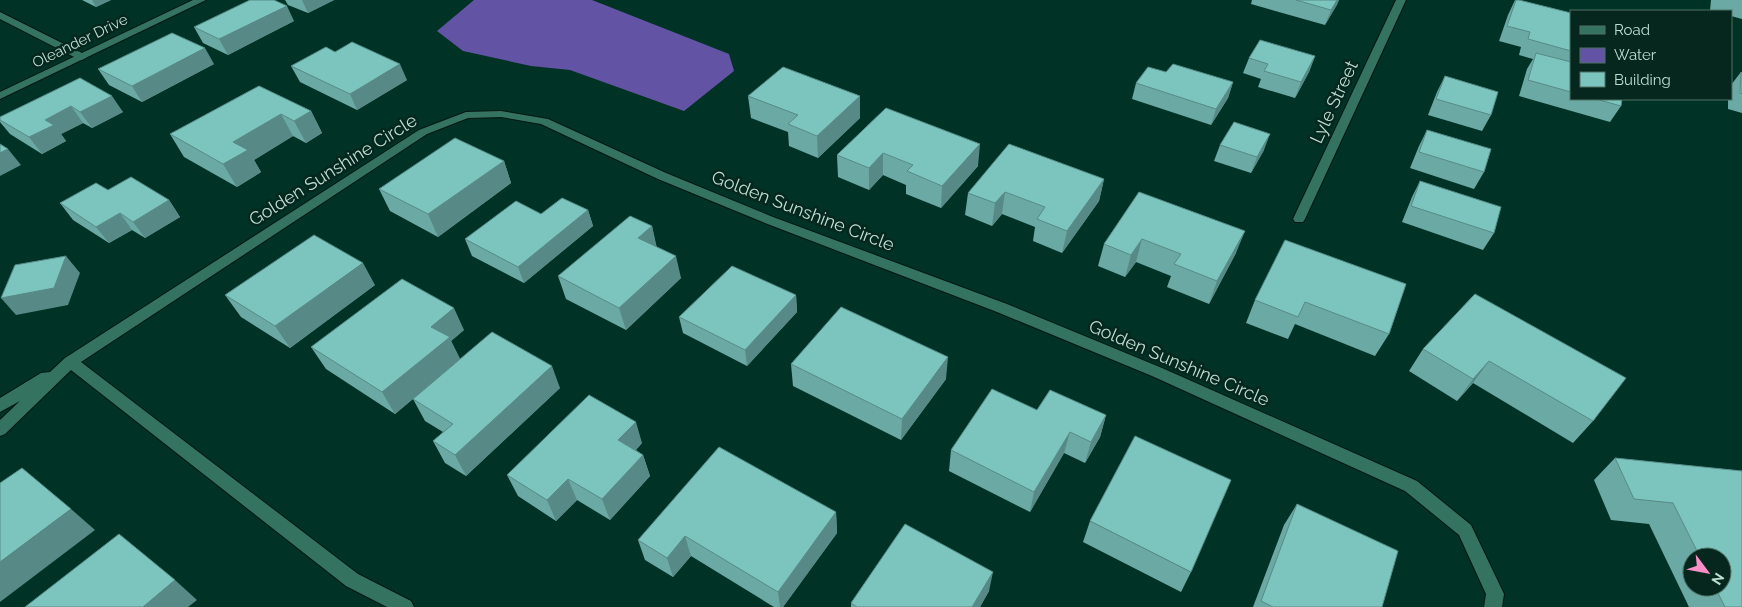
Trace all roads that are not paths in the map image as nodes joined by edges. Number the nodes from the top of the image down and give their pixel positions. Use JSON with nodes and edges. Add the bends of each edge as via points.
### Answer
{"nodes":[{"id":1,"x":201,"y":0,"type":"edge"},
{"id":2,"x":1401,"y":0,"type":"edge"},
{"id":3,"x":0,"y":15,"type":"edge"},
{"id":4,"x":82,"y":57,"type":"junction"},
{"id":5,"x":0,"y":96,"type":"edge"},
{"id":6,"x":1299,"y":219,"type":"dead end"},
{"id":7,"x":70,"y":362,"type":"junction"},
{"id":8,"x":0,"y":406,"type":"edge"},
{"id":9,"x":0,"y":430,"type":"edge"},
{"id":10,"x":405,"y":607,"type":"edge"},
{"id":11,"x":1493,"y":607,"type":"edge"}],
"edges":[{"from":1,"to":4,"type":"street","name":"Oleander Drive"},
{"from":2,"to":6,"type":"street","name":"Lyle Street"},
{"from":3,"to":4,"type":"street"},
{"from":4,"to":5,"type":"street","name":"Oleander Drive"},
{"from":7,"to":8,"type":"street","name":"Golden Sunshine Circle"},
{"from":7,"to":9,"type":"street","name":"Golden Sunshine Circle"},
{"from":7,"to":10,"type":"street","via":[[352,580]]},
{"from":7,"to":11,"type":"street","name":"Golden Sunshine Circle","via":[[423,132],[466,115],[501,114],[544,121],[662,176],[1157,372],[1411,486],[1465,530],[1496,594]]}]}
